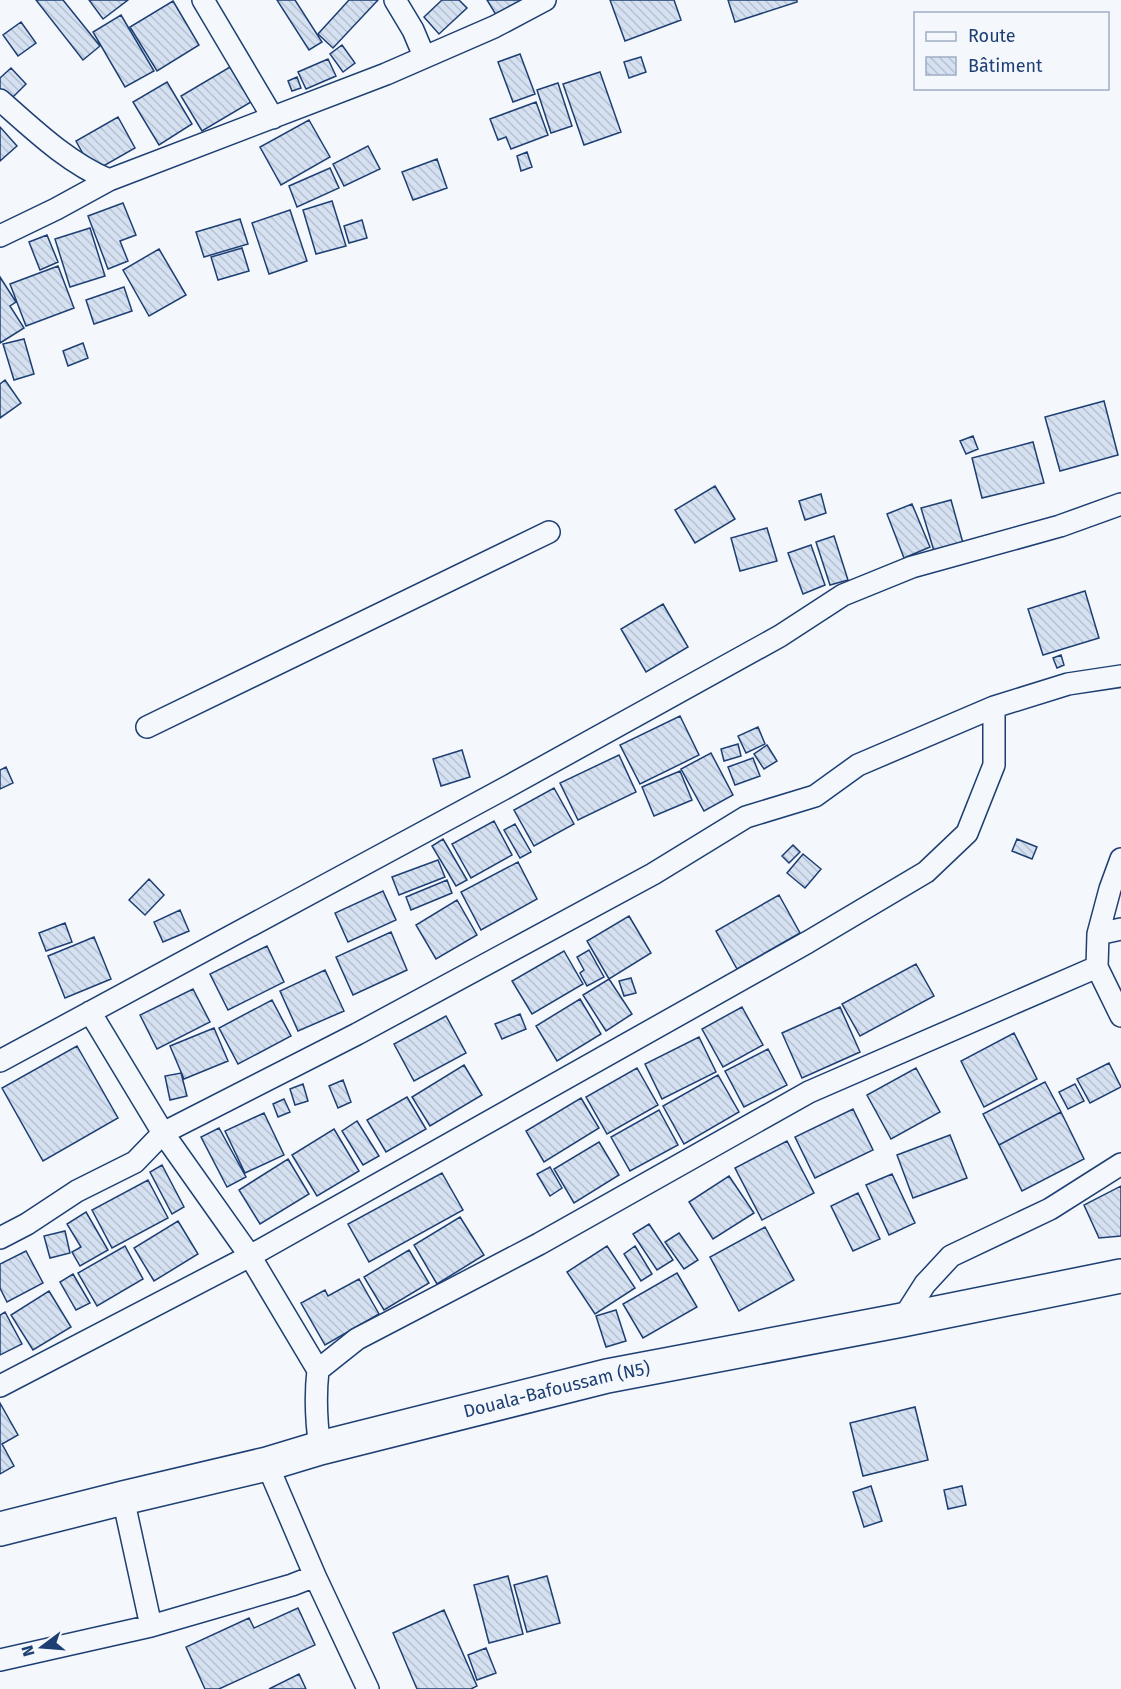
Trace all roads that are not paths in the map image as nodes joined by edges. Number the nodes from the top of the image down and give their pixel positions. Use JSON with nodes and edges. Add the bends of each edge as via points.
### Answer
{"nodes":[{"id":1,"x":203,"y":0,"type":"edge"},
{"id":2,"x":395,"y":0,"type":"edge"},
{"id":3,"x":544,"y":0,"type":"edge"},
{"id":4,"x":424,"y":56,"type":"junction"},
{"id":5,"x":0,"y":100,"type":"edge"},
{"id":6,"x":273,"y":117,"type":"junction"},
{"id":7,"x":109,"y":180,"type":"junction"},
{"id":8,"x":0,"y":236,"type":"edge"},
{"id":9,"x":1121,"y":504,"type":"edge"},
{"id":10,"x":549,"y":532,"type":"dead end"},
{"id":11,"x":1121,"y":676,"type":"edge"},
{"id":12,"x":994,"y":707,"type":"junction"},
{"id":13,"x":147,"y":727,"type":"dead end"},
{"id":14,"x":1121,"y":859,"type":"edge"},
{"id":15,"x":1121,"y":929,"type":"edge"},
{"id":16,"x":1098,"y":934,"type":"junction"},
{"id":17,"x":1097,"y":967,"type":"junction"},
{"id":18,"x":90,"y":1012,"type":"junction"},
{"id":19,"x":1121,"y":1016,"type":"edge"},
{"id":20,"x":0,"y":1061,"type":"edge"},
{"id":21,"x":163,"y":1133,"type":"junction"},
{"id":22,"x":1121,"y":1164,"type":"edge"},
{"id":23,"x":0,"y":1238,"type":"edge"},
{"id":24,"x":250,"y":1256,"type":"junction"},
{"id":25,"x":1121,"y":1276,"type":"edge"},
{"id":26,"x":902,"y":1320,"type":"junction"},
{"id":27,"x":318,"y":1370,"type":"junction"},
{"id":28,"x":0,"y":1386,"type":"edge"},
{"id":29,"x":320,"y":1448,"type":"junction"},
{"id":30,"x":267,"y":1464,"type":"junction"},
{"id":31,"x":123,"y":1498,"type":"junction"},
{"id":32,"x":0,"y":1529,"type":"edge"},
{"id":33,"x":315,"y":1576,"type":"junction"},
{"id":34,"x":151,"y":1626,"type":"junction"},
{"id":35,"x":0,"y":1660,"type":"edge"},
{"id":36,"x":368,"y":1689,"type":"edge"}],
"edges":[{"from":1,"to":6,"type":"street"},
{"from":2,"to":4,"type":"street"},
{"from":3,"to":4,"type":"street","via":[[494,27]]},
{"from":4,"to":6,"type":"street"},
{"from":5,"to":7,"type":"street","via":[[60,152]]},
{"from":6,"to":7,"type":"street"},
{"from":7,"to":8,"type":"street"},
{"from":9,"to":18,"type":"street","via":[[1060,526],[912,567],[843,594],[760,648]]},
{"from":10,"to":13,"type":"street"},
{"from":11,"to":12,"type":"street","via":[[1068,684]]},
{"from":12,"to":21,"type":"street","via":[[858,765],[815,796],[746,817],[653,874],[357,1034]]},
{"from":12,"to":24,"type":"street","via":[[994,765],[967,833],[926,872]]},
{"from":14,"to":16,"type":"street"},
{"from":15,"to":16,"type":"street"},
{"from":16,"to":17,"type":"street"},
{"from":17,"to":19,"type":"street"},
{"from":17,"to":27,"type":"street","via":[[809,1092],[539,1244],[357,1339]]},
{"from":18,"to":20,"type":"street"},
{"from":18,"to":21,"type":"street"},
{"from":21,"to":23,"type":"street","via":[[135,1162],[77,1191]]},
{"from":21,"to":24,"type":"street"},
{"from":22,"to":26,"type":"street","via":[[1050,1209],[951,1256],[925,1284]]},
{"from":24,"to":27,"type":"street"},
{"from":24,"to":28,"type":"street"},
{"from":25,"to":26,"type":"highway","name":"Douala-Bafoussam (N5)"},
{"from":26,"to":29,"type":"highway","name":"Douala-Bafoussam (N5)","via":[[607,1376]]},
{"from":27,"to":29,"type":"street","via":[[316,1419]]},
{"from":29,"to":30,"type":"highway","name":"Douala-Bafoussam (N5)"},
{"from":30,"to":31,"type":"highway","name":"Douala-Bafoussam (N5)"},
{"from":30,"to":33,"type":"street"},
{"from":31,"to":32,"type":"highway","name":"Douala-Bafoussam (N5)"},
{"from":31,"to":34,"type":"street"},
{"from":33,"to":34,"type":"street"},
{"from":33,"to":36,"type":"street"},
{"from":34,"to":35,"type":"street"}]}
